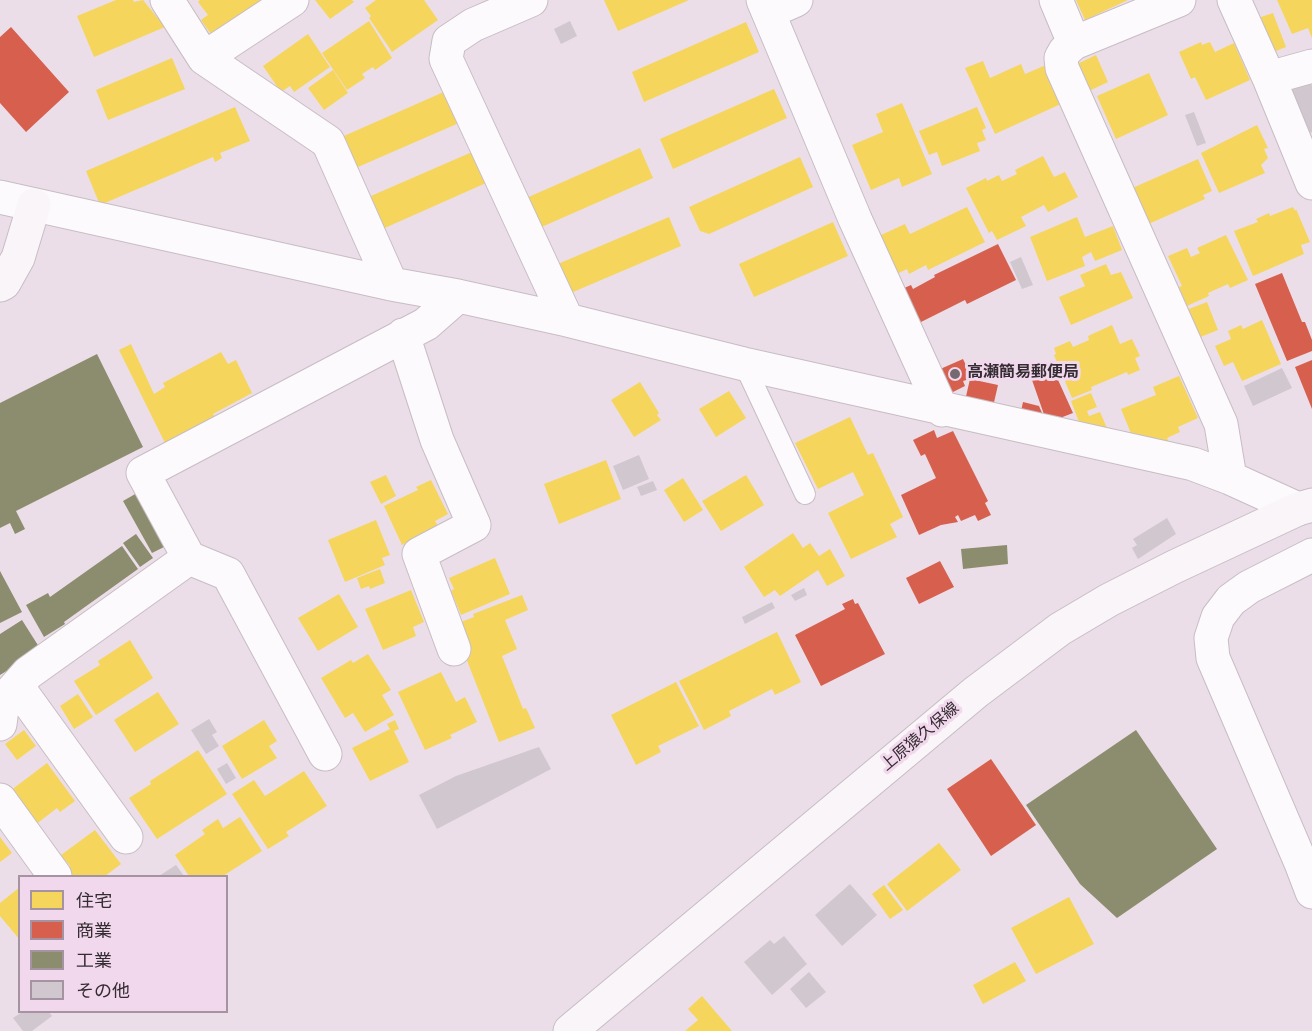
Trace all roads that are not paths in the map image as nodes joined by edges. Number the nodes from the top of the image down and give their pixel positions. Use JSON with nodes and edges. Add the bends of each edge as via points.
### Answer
{"nodes":[{"id":1,"x":167,"y":0,"type":"edge"},
{"id":2,"x":292,"y":0,"type":"edge"},
{"id":3,"x":531,"y":0,"type":"edge"},
{"id":4,"x":1056,"y":0,"type":"edge"},
{"id":5,"x":1179,"y":0,"type":"edge"},
{"id":6,"x":1234,"y":0,"type":"edge"},
{"id":7,"x":776,"y":4,"type":"edge"},
{"id":8,"x":1074,"y":43,"type":"junction"},
{"id":9,"x":204,"y":58,"type":"junction"},
{"id":10,"x":1312,"y":66,"type":"edge"},
{"id":11,"x":1269,"y":78,"type":"junction"},
{"id":12,"x":1312,"y":183,"type":"edge"},
{"id":13,"x":0,"y":197,"type":"edge"},
{"id":14,"x":34,"y":205,"type":"junction"},
{"id":15,"x":391,"y":284,"type":"junction"},
{"id":16,"x":0,"y":285,"type":"edge"},
{"id":17,"x":458,"y":296,"type":"junction"},
{"id":18,"x":567,"y":320,"type":"junction"},
{"id":19,"x":403,"y":335,"type":"junction"},
{"id":20,"x":744,"y":364,"type":"junction"},
{"id":21,"x":942,"y":410,"type":"junction"},
{"id":22,"x":1230,"y":478,"type":"junction"},
{"id":23,"x":805,"y":494,"type":"dead end"},
{"id":24,"x":1305,"y":507,"type":"edge"},
{"id":25,"x":1312,"y":555,"type":"edge"},
{"id":26,"x":189,"y":558,"type":"junction"},
{"id":27,"x":454,"y":649,"type":"dead end"},
{"id":28,"x":17,"y":686,"type":"junction"},
{"id":29,"x":0,"y":724,"type":"edge"},
{"id":30,"x":325,"y":754,"type":"dead end"},
{"id":31,"x":0,"y":801,"type":"edge"},
{"id":32,"x":126,"y":837,"type":"dead end"},
{"id":33,"x":54,"y":875,"type":"edge"},
{"id":34,"x":1312,"y":892,"type":"edge"},
{"id":35,"x":570,"y":1031,"type":"edge"}],
"edges":[{"from":1,"to":9,"type":"street"},
{"from":2,"to":9,"type":"street"},
{"from":3,"to":18,"type":"street","via":[[473,25],[449,41],[447,58]]},
{"from":4,"to":8,"type":"street"},
{"from":5,"to":8,"type":"street"},
{"from":6,"to":11,"type":"street"},
{"from":7,"to":21,"type":"street","via":[[855,219]]},
{"from":8,"to":22,"type":"street","via":[[1061,58],[1062,68],[1221,424]]},
{"from":9,"to":15,"type":"street","via":[[328,142]]},
{"from":10,"to":11,"type":"street"},
{"from":11,"to":12,"type":"street"},
{"from":13,"to":14,"type":"street"},
{"from":14,"to":15,"type":"street"},
{"from":14,"to":16,"type":"main road","via":[[18,258]]},
{"from":15,"to":17,"type":"street"},
{"from":17,"to":18,"type":"street"},
{"from":17,"to":19,"type":"street","via":[[426,324]]},
{"from":18,"to":20,"type":"street"},
{"from":19,"to":26,"type":"street","via":[[143,472]]},
{"from":19,"to":27,"type":"street","via":[[437,440],[474,525],[419,555]]},
{"from":20,"to":21,"type":"street"},
{"from":20,"to":23,"type":"lane"},
{"from":21,"to":22,"type":"street","via":[[1193,464]]},
{"from":22,"to":24,"type":"street"},
{"from":24,"to":35,"type":"main road","name":"上原猿久保線","via":[[1137,586],[1060,629],[976,692]]},
{"from":25,"to":34,"type":"street","via":[[1249,586],[1231,600],[1218,617],[1211,638],[1213,658]]},
{"from":26,"to":28,"type":"street","via":[[28,673]]},
{"from":26,"to":30,"type":"street","via":[[228,574]]},
{"from":28,"to":29,"type":"street","via":[[3,701]]},
{"from":28,"to":32,"type":"street"},
{"from":31,"to":33,"type":"street"}]}
